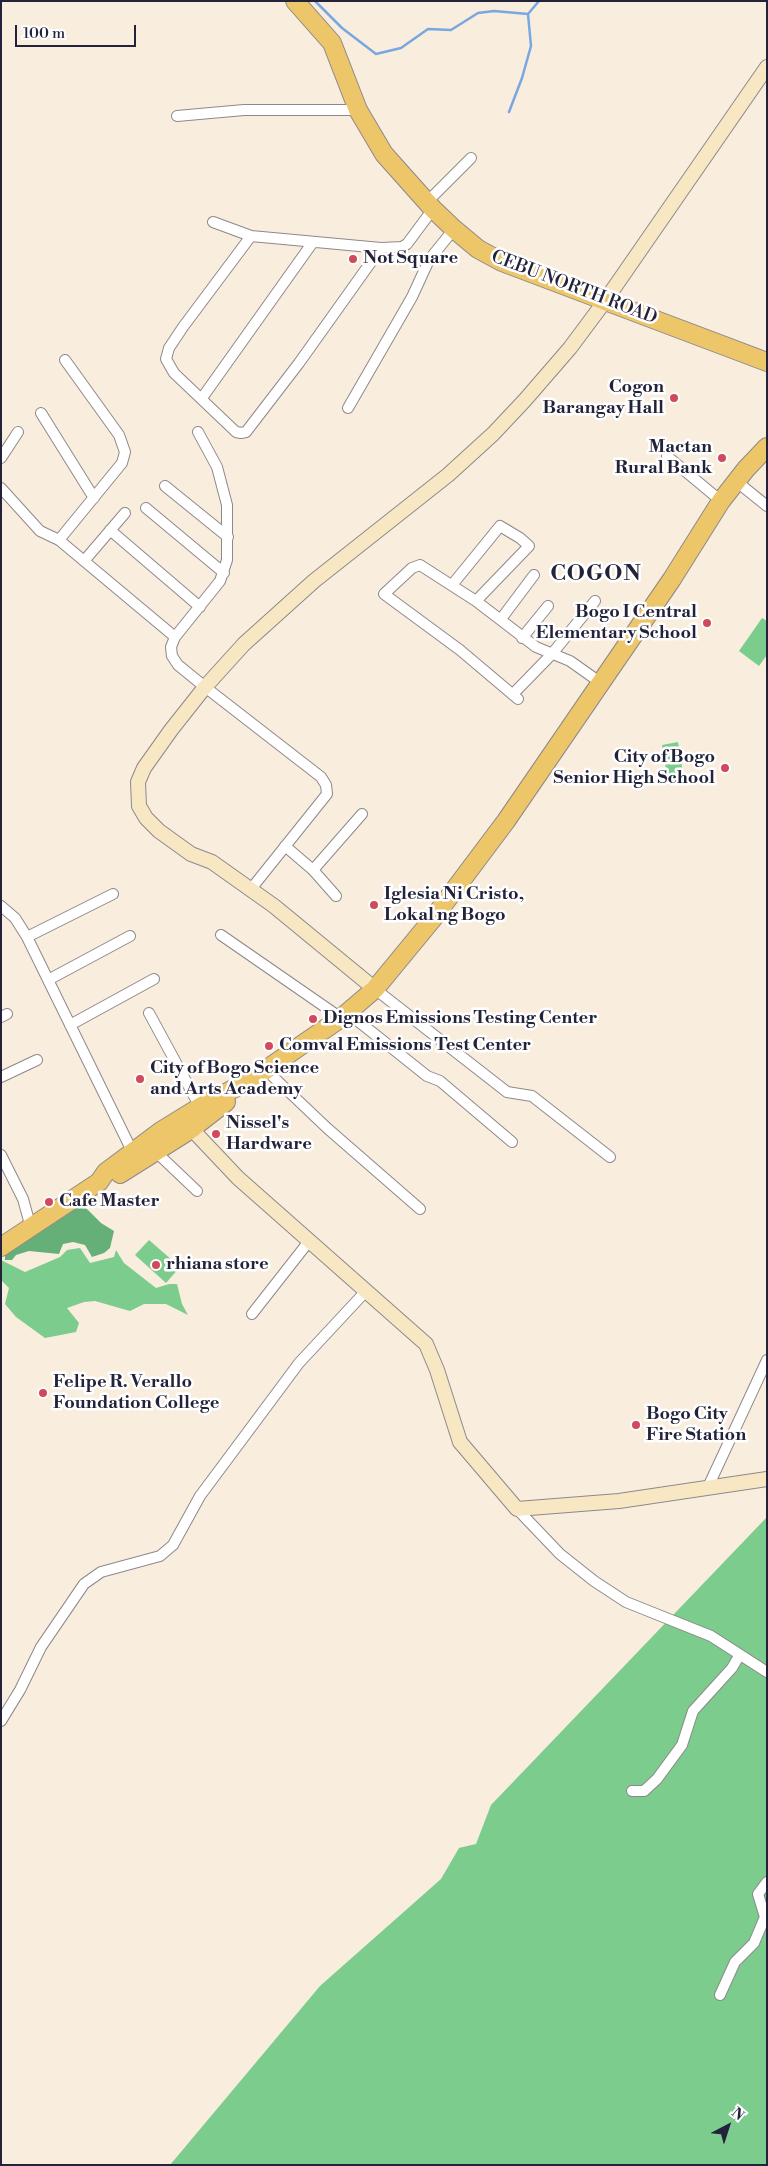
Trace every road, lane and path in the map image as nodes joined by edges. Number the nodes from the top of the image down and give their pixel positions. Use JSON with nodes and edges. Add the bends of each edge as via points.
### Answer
{"nodes":[{"id":1,"x":295,"y":1,"type":"edge"},
{"id":2,"x":767,"y":67,"type":"edge"},
{"id":3,"x":358,"y":110,"type":"junction"},
{"id":4,"x":177,"y":116,"type":"dead end"},
{"id":5,"x":471,"y":158,"type":"dead end"},
{"id":6,"x":430,"y":206,"type":"junction"},
{"id":7,"x":213,"y":222,"type":"dead end"},
{"id":8,"x":454,"y":230,"type":"junction"},
{"id":9,"x":251,"y":236,"type":"junction"},
{"id":10,"x":313,"y":242,"type":"junction"},
{"id":11,"x":382,"y":248,"type":"junction"},
{"id":12,"x":606,"y":301,"type":"junction"},
{"id":13,"x":65,"y":360,"type":"dead end"},
{"id":14,"x":767,"y":362,"type":"edge"},
{"id":15,"x":202,"y":398,"type":"junction"},
{"id":16,"x":348,"y":408,"type":"dead end"},
{"id":17,"x":41,"y":413,"type":"dead end"},
{"id":18,"x":18,"y":432,"type":"dead end"},
{"id":19,"x":198,"y":432,"type":"dead end"},
{"id":20,"x":767,"y":447,"type":"edge"},
{"id":21,"x":667,"y":456,"type":"dead end"},
{"id":22,"x":1,"y":458,"type":"edge"},
{"id":23,"x":736,"y":482,"type":"junction"},
{"id":24,"x":165,"y":486,"type":"dead end"},
{"id":25,"x":1,"y":488,"type":"edge"},
{"id":26,"x":94,"y":498,"type":"junction"},
{"id":27,"x":721,"y":501,"type":"junction"},
{"id":28,"x":767,"y":506,"type":"edge"},
{"id":29,"x":146,"y":508,"type":"dead end"},
{"id":30,"x":125,"y":512,"type":"dead end"},
{"id":31,"x":110,"y":530,"type":"junction"},
{"id":32,"x":228,"y":537,"type":"junction"},
{"id":33,"x":59,"y":540,"type":"junction"},
{"id":34,"x":84,"y":561,"type":"junction"},
{"id":35,"x":224,"y":573,"type":"junction"},
{"id":36,"x":534,"y":575,"type":"dead end"},
{"id":37,"x":452,"y":585,"type":"junction"},
{"id":38,"x":476,"y":601,"type":"junction"},
{"id":39,"x":596,"y":601,"type":"dead end"},
{"id":40,"x":548,"y":606,"type":"dead end"},
{"id":41,"x":200,"y":607,"type":"junction"},
{"id":42,"x":501,"y":619,"type":"junction"},
{"id":43,"x":175,"y":637,"type":"junction"},
{"id":44,"x":522,"y":638,"type":"junction"},
{"id":45,"x":551,"y":655,"type":"junction"},
{"id":46,"x":601,"y":683,"type":"junction"},
{"id":47,"x":205,"y":687,"type":"junction"},
{"id":48,"x":362,"y":814,"type":"dead end"},
{"id":49,"x":285,"y":846,"type":"junction"},
{"id":50,"x":313,"y":870,"type":"junction"},
{"id":51,"x":251,"y":889,"type":"junction"},
{"id":52,"x":113,"y":894,"type":"dead end"},
{"id":53,"x":336,"y":896,"type":"dead end"},
{"id":54,"x":1,"y":906,"type":"edge"},
{"id":55,"x":221,"y":935,"type":"dead end"},
{"id":56,"x":130,"y":936,"type":"dead end"},
{"id":57,"x":27,"y":937,"type":"junction"},
{"id":58,"x":154,"y":979,"type":"dead end"},
{"id":59,"x":48,"y":980,"type":"junction"},
{"id":60,"x":375,"y":989,"type":"junction"},
{"id":61,"x":150,"y":1013,"type":"dead end"},
{"id":62,"x":344,"y":1016,"type":"junction"},
{"id":63,"x":70,"y":1025,"type":"junction"},
{"id":64,"x":37,"y":1060,"type":"dead end"},
{"id":65,"x":262,"y":1073,"type":"junction"},
{"id":66,"x":1,"y":1077,"type":"edge"},
{"id":67,"x":200,"y":1107,"type":"junction"},
{"id":68,"x":186,"y":1124,"type":"junction"},
{"id":69,"x":171,"y":1134,"type":"junction"},
{"id":70,"x":512,"y":1142,"type":"dead end"},
{"id":71,"x":156,"y":1152,"type":"junction"},
{"id":72,"x":1,"y":1155,"type":"edge"},
{"id":73,"x":136,"y":1157,"type":"junction"},
{"id":74,"x":610,"y":1157,"type":"dead end"},
{"id":75,"x":197,"y":1191,"type":"dead end"},
{"id":76,"x":420,"y":1209,"type":"dead end"},
{"id":77,"x":31,"y":1228,"type":"junction"},
{"id":78,"x":310,"y":1240,"type":"junction"},
{"id":79,"x":1,"y":1248,"type":"edge"},
{"id":80,"x":366,"y":1291,"type":"junction"},
{"id":81,"x":252,"y":1314,"type":"dead end"},
{"id":82,"x":767,"y":1360,"type":"edge"},
{"id":83,"x":767,"y":1480,"type":"edge"},
{"id":84,"x":708,"y":1487,"type":"junction"},
{"id":85,"x":516,"y":1509,"type":"junction"},
{"id":86,"x":739,"y":1656,"type":"junction"},
{"id":87,"x":767,"y":1672,"type":"edge"},
{"id":88,"x":1,"y":1721,"type":"edge"},
{"id":89,"x":632,"y":1791,"type":"dead end"},
{"id":90,"x":767,"y":1882,"type":"edge"},
{"id":91,"x":720,"y":1996,"type":"dead end"}],
"edges":[{"from":1,"to":3,"type":"highway","name":"CEBU NORTH ROAD","via":[[332,43]]},
{"from":2,"to":12,"type":"street"},
{"from":3,"to":4,"type":"street","via":[[244,110]]},
{"from":3,"to":6,"type":"highway","name":"CEBU NORTH ROAD","via":[[384,154]]},
{"from":5,"to":6,"type":"street"},
{"from":6,"to":8,"type":"highway","name":"CEBU NORTH ROAD"},
{"from":6,"to":11,"type":"street","via":[[407,244]]},
{"from":7,"to":9,"type":"street"},
{"from":8,"to":12,"type":"highway","name":"CEBU NORTH ROAD","via":[[497,259]]},
{"from":8,"to":16,"type":"street","via":[[429,260],[412,297]]},
{"from":9,"to":10,"type":"street"},
{"from":9,"to":15,"type":"street","via":[[183,327],[166,359],[169,368]]},
{"from":10,"to":11,"type":"street"},
{"from":10,"to":15,"type":"street"},
{"from":11,"to":15,"type":"street","via":[[246,432],[236,432]]},
{"from":12,"to":14,"type":"highway","name":"CEBU NORTH ROAD"},
{"from":12,"to":47,"type":"street","via":[[570,348],[493,434],[448,475],[300,593],[244,644]]},
{"from":13,"to":26,"type":"street","via":[[124,443],[122,463]]},
{"from":17,"to":26,"type":"street"},
{"from":18,"to":22,"type":"street"},
{"from":19,"to":32,"type":"street","via":[[216,467],[227,505]]},
{"from":20,"to":23,"type":"highway"},
{"from":21,"to":27,"type":"street"},
{"from":23,"to":27,"type":"highway"},
{"from":23,"to":28,"type":"street"},
{"from":24,"to":32,"type":"street"},
{"from":25,"to":33,"type":"street","via":[[40,531]]},
{"from":26,"to":33,"type":"street"},
{"from":27,"to":46,"type":"highway"},
{"from":29,"to":35,"type":"street"},
{"from":30,"to":31,"type":"street"},
{"from":31,"to":34,"type":"street"},
{"from":31,"to":41,"type":"street"},
{"from":32,"to":35,"type":"street"},
{"from":33,"to":34,"type":"street"},
{"from":34,"to":43,"type":"street"},
{"from":35,"to":41,"type":"street"},
{"from":36,"to":42,"type":"street"},
{"from":37,"to":38,"type":"street"},
{"from":37,"to":38,"type":"street","via":[[500,526],[520,538],[529,546]]},
{"from":37,"to":45,"type":"street","via":[[420,565],[412,568],[384,594],[445,638],[515,697]]},
{"from":38,"to":42,"type":"street"},
{"from":39,"to":45,"type":"street"},
{"from":40,"to":44,"type":"street"},
{"from":41,"to":43,"type":"street"},
{"from":42,"to":44,"type":"street"},
{"from":43,"to":47,"type":"street","via":[[172,656]]},
{"from":44,"to":45,"type":"street"},
{"from":45,"to":46,"type":"street","via":[[570,661]]},
{"from":46,"to":60,"type":"highway","via":[[506,821]]},
{"from":47,"to":49,"type":"street","via":[[321,777],[326,785],[327,794]]},
{"from":47,"to":51,"type":"street","via":[[144,768],[138,782],[139,806],[146,818],[176,845],[212,862]]},
{"from":48,"to":50,"type":"street"},
{"from":49,"to":50,"type":"street"},
{"from":49,"to":51,"type":"street"},
{"from":50,"to":53,"type":"street"},
{"from":51,"to":60,"type":"street"},
{"from":52,"to":57,"type":"street"},
{"from":54,"to":57,"type":"street","via":[[15,918]]},
{"from":55,"to":62,"type":"street"},
{"from":56,"to":59,"type":"street"},
{"from":57,"to":59,"type":"street"},
{"from":58,"to":63,"type":"street"},
{"from":59,"to":63,"type":"street"},
{"from":60,"to":62,"type":"highway"},
{"from":60,"to":74,"type":"street","via":[[507,1092],[532,1096]]},
{"from":61,"to":67,"type":"street"},
{"from":62,"to":65,"type":"highway"},
{"from":62,"to":70,"type":"street","via":[[428,1076],[440,1081]]},
{"from":63,"to":73,"type":"street"},
{"from":64,"to":66,"type":"street"},
{"from":65,"to":67,"type":"highway"},
{"from":65,"to":68,"type":"highway"},
{"from":65,"to":76,"type":"street"},
{"from":67,"to":68,"type":"highway"},
{"from":68,"to":69,"type":"highway"},
{"from":68,"to":78,"type":"street","via":[[238,1178]]},
{"from":69,"to":71,"type":"highway"},
{"from":69,"to":73,"type":"highway"},
{"from":71,"to":73,"type":"highway"},
{"from":71,"to":75,"type":"street"},
{"from":72,"to":77,"type":"street","via":[[23,1199]]},
{"from":73,"to":77,"type":"highway","via":[[111,1179],[98,1182]]},
{"from":77,"to":79,"type":"highway"},
{"from":78,"to":80,"type":"street"},
{"from":78,"to":81,"type":"street"},
{"from":80,"to":85,"type":"street","via":[[426,1344],[460,1442]]},
{"from":80,"to":88,"type":"street","via":[[299,1363],[200,1496],[173,1545],[160,1556],[101,1572],[84,1584],[41,1647]]},
{"from":82,"to":84,"type":"street"},
{"from":83,"to":84,"type":"street"},
{"from":84,"to":85,"type":"street","via":[[619,1501]]},
{"from":85,"to":86,"type":"street","via":[[560,1554],[594,1581],[626,1602],[711,1636]]},
{"from":86,"to":87,"type":"street"},
{"from":86,"to":89,"type":"street","via":[[693,1711],[682,1745],[657,1779],[644,1791]]},
{"from":90,"to":91,"type":"street","via":[[758,1894],[765,1917],[754,1943],[735,1962]]}]}
